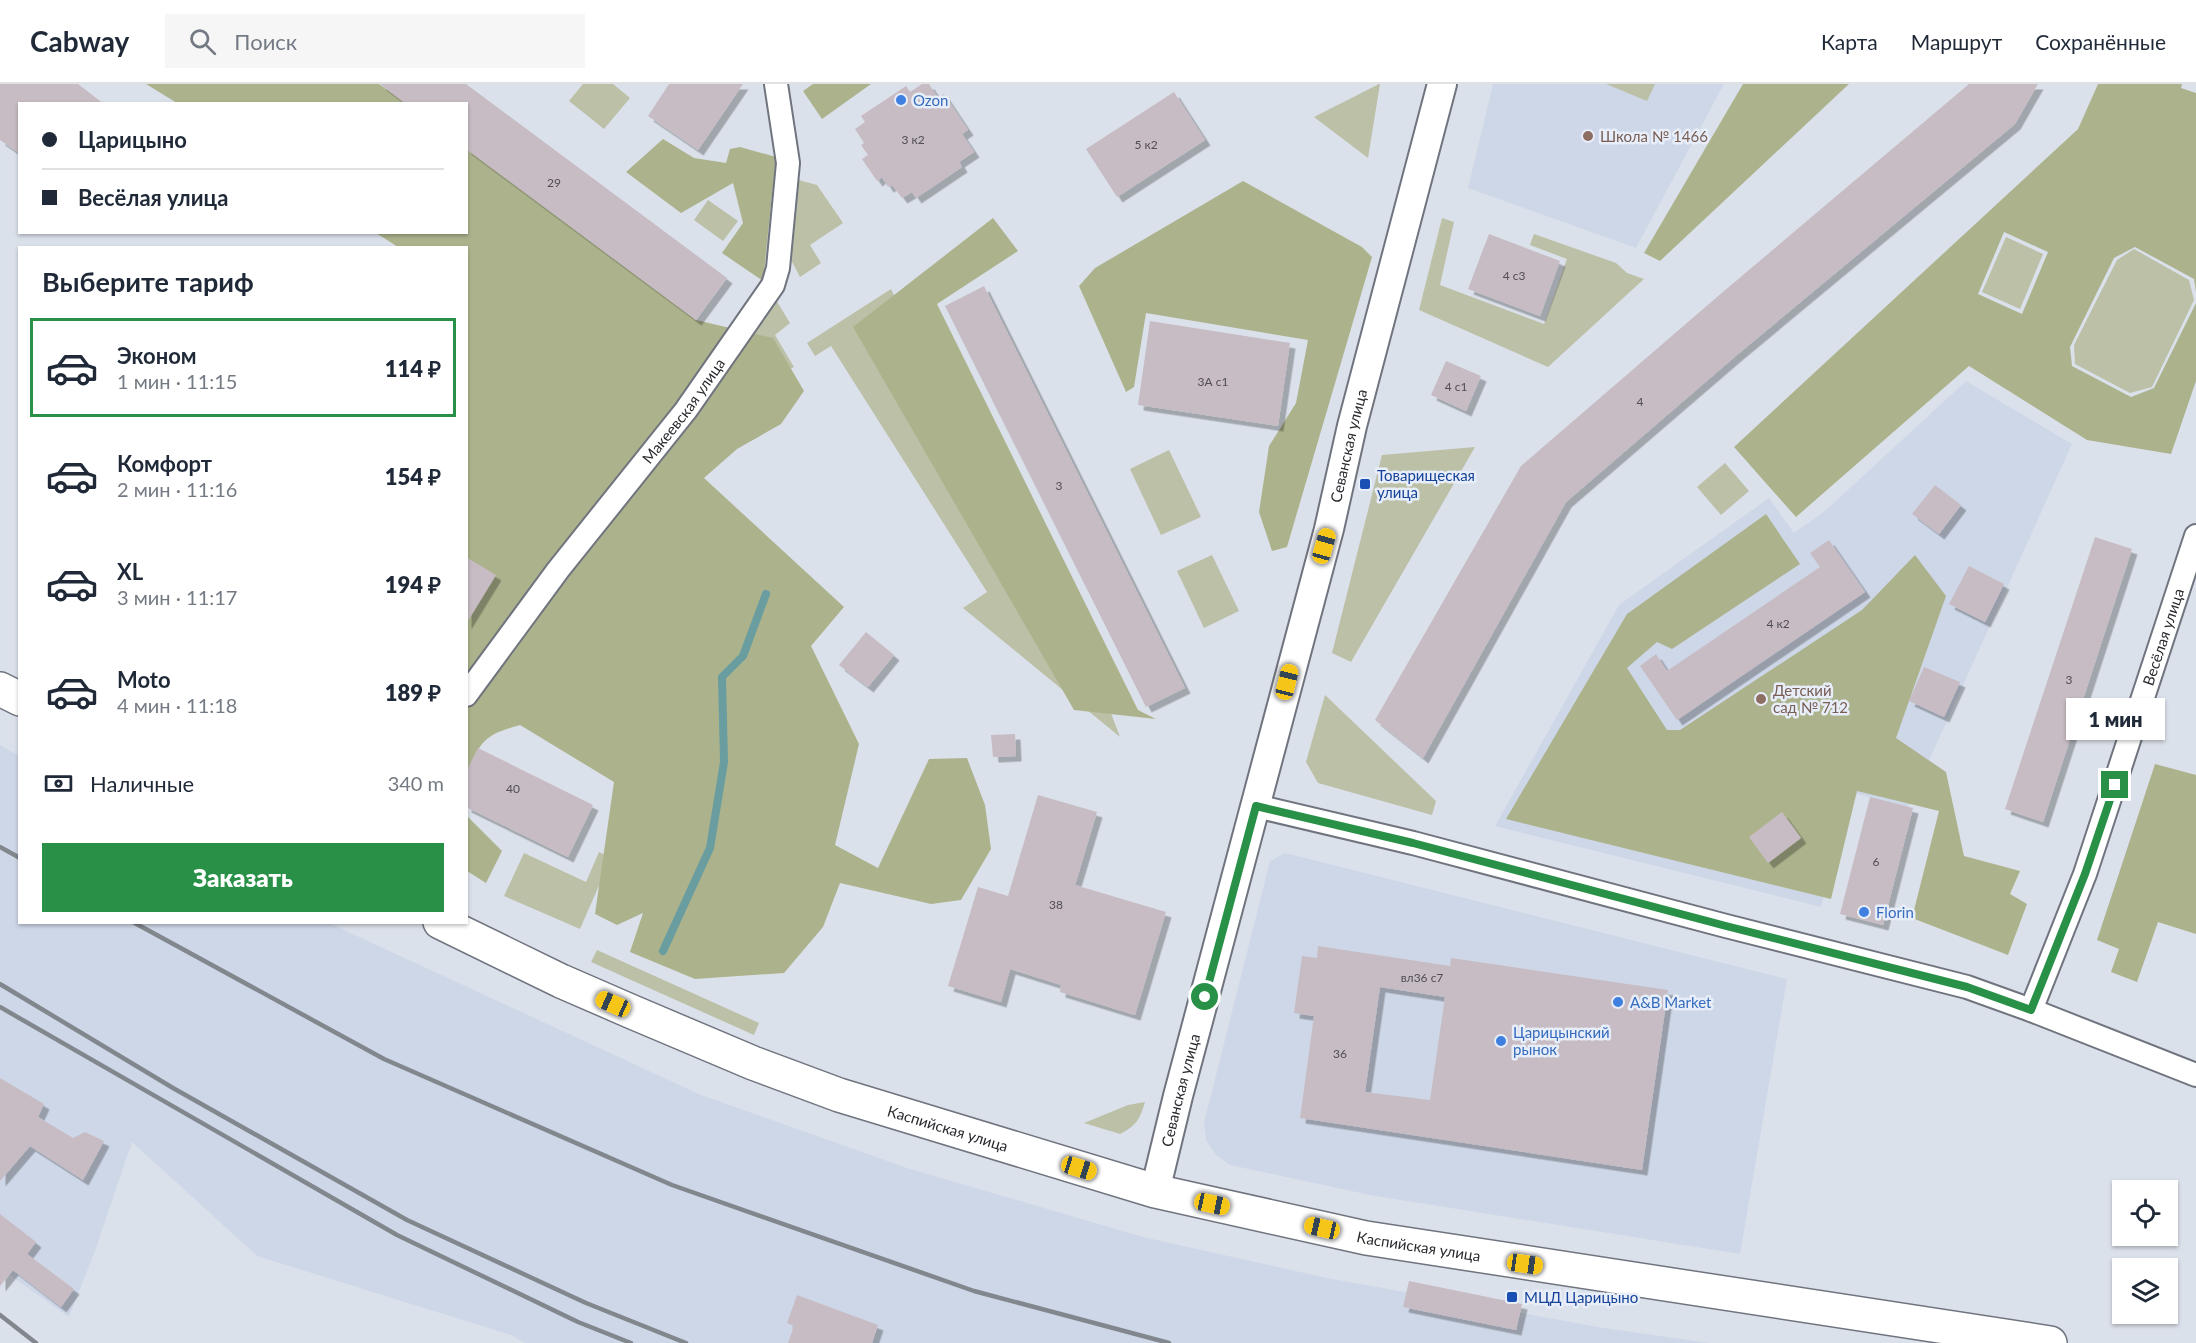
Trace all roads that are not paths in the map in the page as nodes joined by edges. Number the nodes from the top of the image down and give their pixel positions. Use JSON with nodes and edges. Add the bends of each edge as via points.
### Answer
{"nodes":[{"id":1,"x":776,"y":84,"type":"edge"},
{"id":2,"x":1442,"y":84,"type":"edge"},
{"id":3,"x":2196,"y":536,"type":"edge"},
{"id":4,"x":0,"y":689,"type":"edge"},
{"id":5,"x":468,"y":692,"type":"edge"},
{"id":6,"x":18,"y":698,"type":"edge"},
{"id":7,"x":1256,"y":806,"type":"junction"},
{"id":8,"x":444,"y":924,"type":"edge"},
{"id":9,"x":2031,"y":1010,"type":"junction"},
{"id":10,"x":2196,"y":1076,"type":"edge"},
{"id":11,"x":1155,"y":1191,"type":"junction"},
{"id":12,"x":2050,"y":1343,"type":"edge"}],
"edges":[{"from":1,"to":5,"type":"street","name":"Макеевская улица","via":[[788,162],[773,285],[686,410],[558,570]]},
{"from":2,"to":7,"type":"street","name":"Севанская улица"},
{"from":3,"to":9,"type":"street","name":"Весёлая улица","via":[[2085,874]]},
{"from":4,"to":6,"type":"main road"},
{"from":7,"to":9,"type":"street","via":[[1967,987]]},
{"from":7,"to":11,"type":"street","name":"Севанская улица"},
{"from":8,"to":11,"type":"main road","name":"Каспийская улица","via":[[561,981],[753,1063],[932,1125]]},
{"from":9,"to":10,"type":"street"},
{"from":11,"to":12,"type":"main road","name":"Каспийская улица","via":[[1366,1238]]}]}
